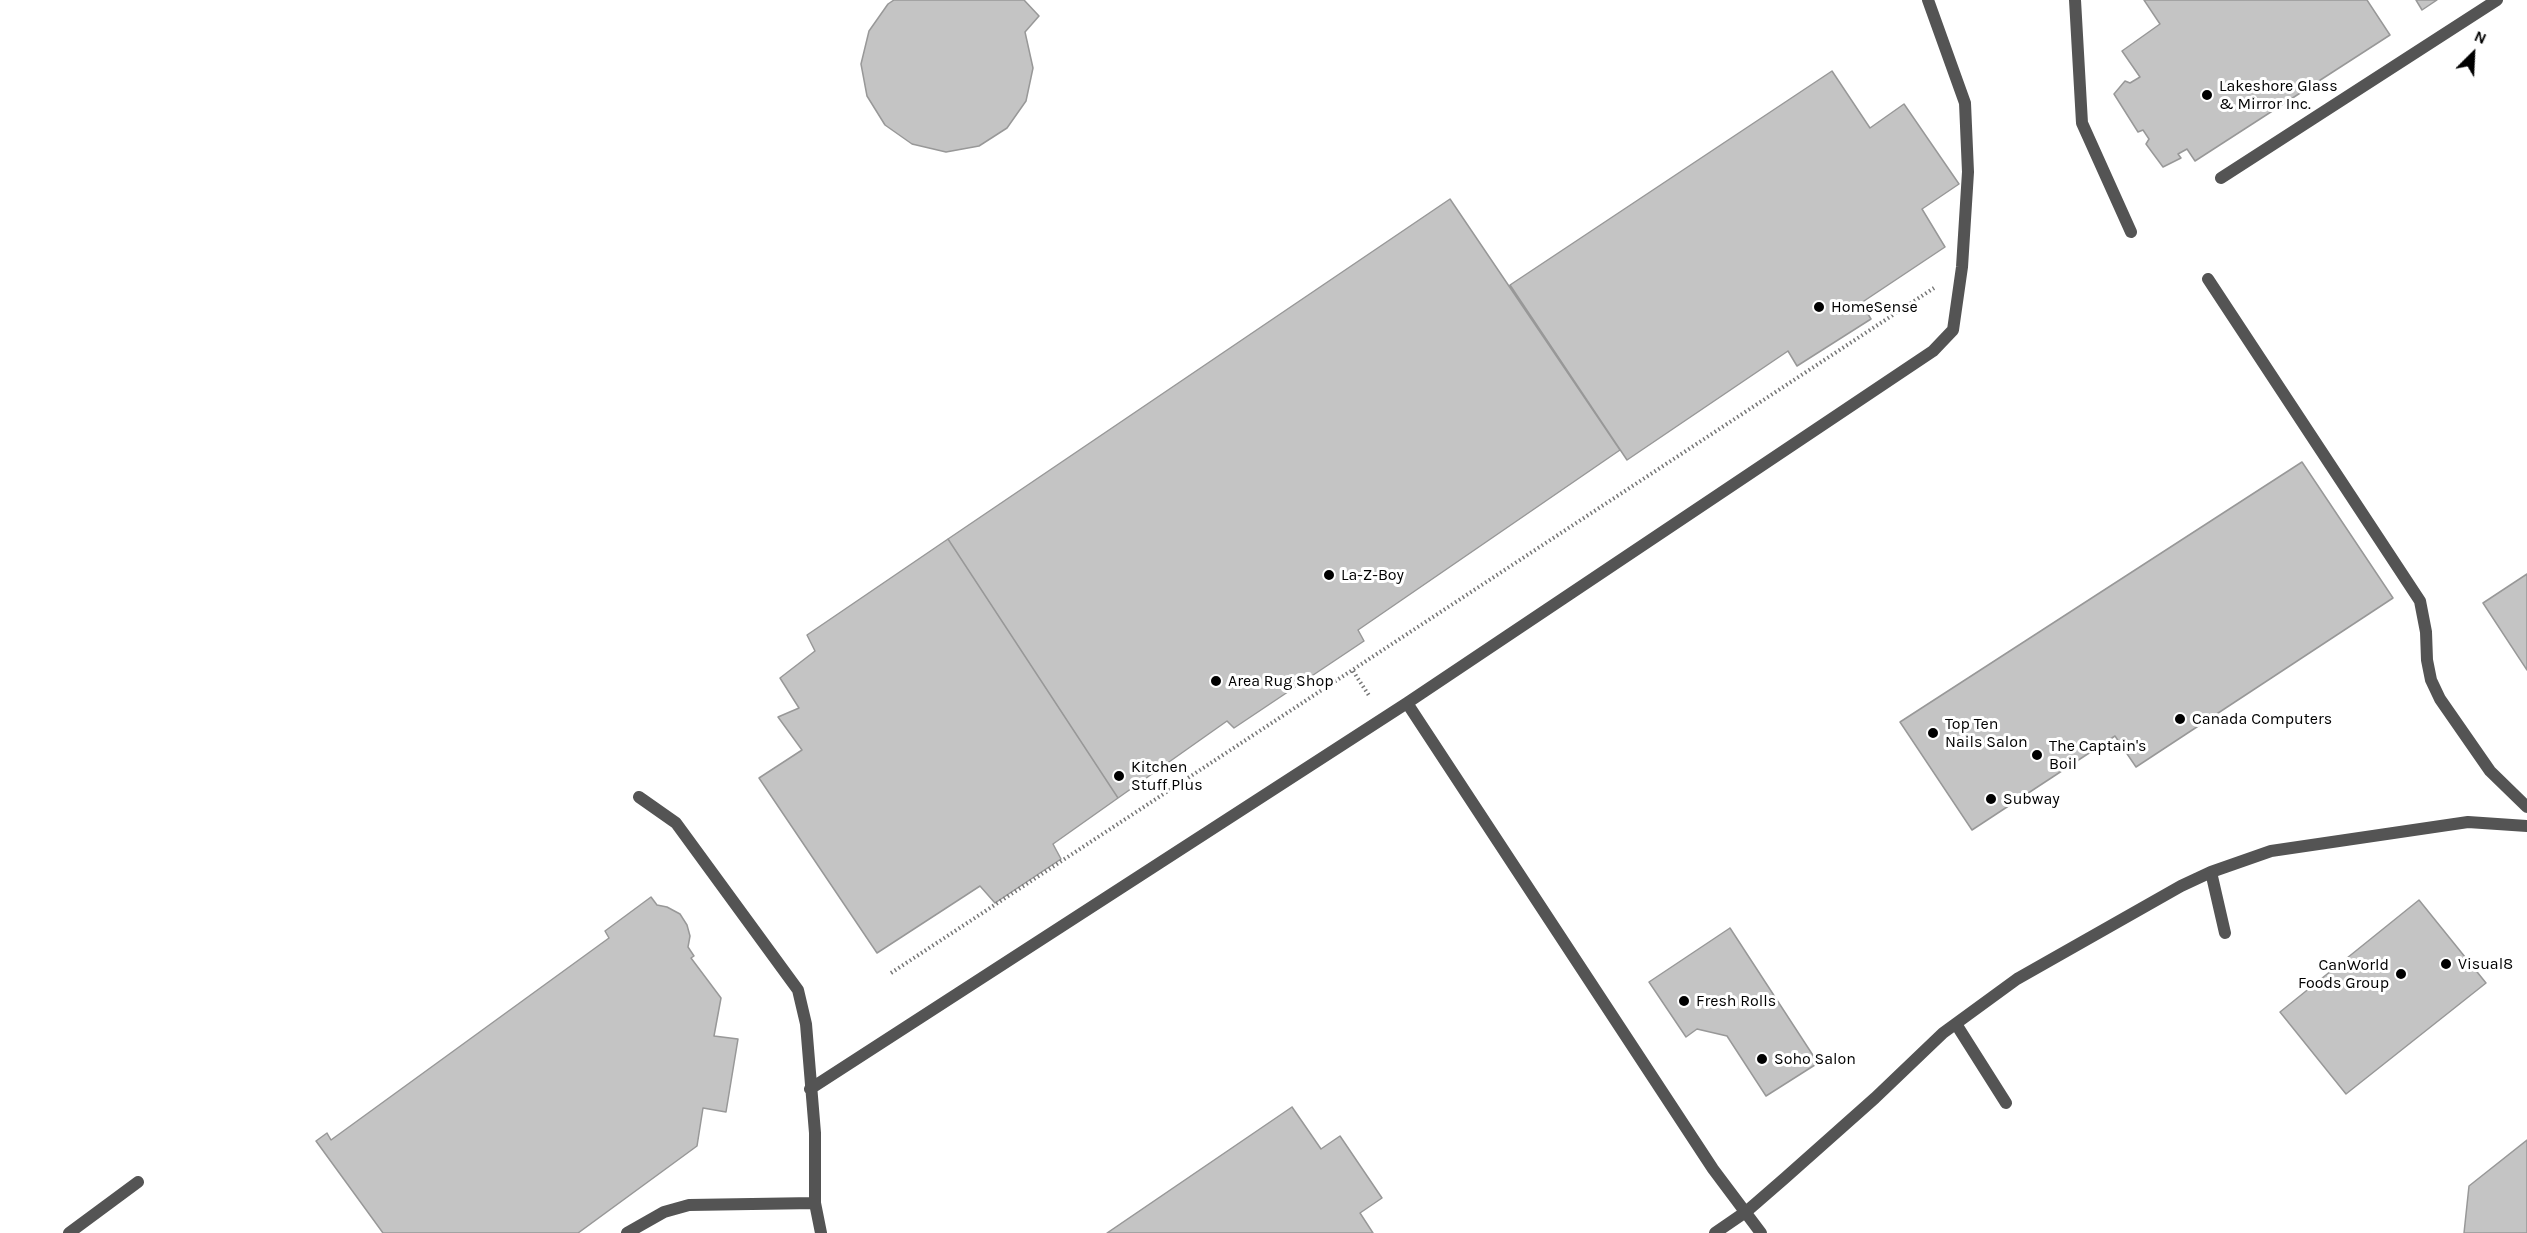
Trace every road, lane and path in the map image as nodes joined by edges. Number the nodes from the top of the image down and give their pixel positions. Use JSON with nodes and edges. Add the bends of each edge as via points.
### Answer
{"nodes":[{"id":1,"x":1928,"y":0,"type":"edge"},
{"id":2,"x":2075,"y":0,"type":"edge"},
{"id":3,"x":2497,"y":0,"type":"edge"},
{"id":4,"x":2221,"y":178,"type":"dead end"},
{"id":5,"x":2131,"y":232,"type":"dead end"},
{"id":6,"x":2208,"y":279,"type":"dead end"},
{"id":7,"x":1938,"y":285,"type":"dead end"},
{"id":8,"x":1407,"y":703,"type":"junction"},
{"id":9,"x":639,"y":797,"type":"dead end"},
{"id":10,"x":2527,"y":807,"type":"edge"},
{"id":11,"x":2527,"y":826,"type":"edge"},
{"id":12,"x":2211,"y":872,"type":"junction"},
{"id":13,"x":2225,"y":933,"type":"dead end"},
{"id":14,"x":891,"y":973,"type":"dead end"},
{"id":15,"x":1956,"y":1024,"type":"junction"},
{"id":16,"x":810,"y":1089,"type":"junction"},
{"id":17,"x":2006,"y":1103,"type":"dead end"},
{"id":18,"x":138,"y":1182,"type":"dead end"},
{"id":19,"x":815,"y":1203,"type":"junction"},
{"id":20,"x":1747,"y":1211,"type":"junction"},
{"id":21,"x":69,"y":1233,"type":"edge"},
{"id":22,"x":627,"y":1233,"type":"edge"},
{"id":23,"x":820,"y":1233,"type":"edge"},
{"id":24,"x":1715,"y":1233,"type":"edge"},
{"id":25,"x":1761,"y":1233,"type":"edge"}],
"edges":[{"from":1,"to":8,"type":"lane","via":[[1965,103],[1968,172],[1962,267],[1953,330],[1933,351]]},
{"from":2,"to":5,"type":"lane","via":[[2082,123]]},
{"from":3,"to":4,"type":"lane"},
{"from":6,"to":10,"type":"lane","via":[[2420,601],[2427,660],[2439,699],[2490,771]]},
{"from":7,"to":14,"type":"path"},
{"from":8,"to":16,"type":"lane"},
{"from":8,"to":20,"type":"lane","via":[[1713,1170]]},
{"from":9,"to":16,"type":"lane","via":[[676,823],[798,990],[806,1024]]},
{"from":11,"to":12,"type":"lane","via":[[2468,822],[2271,851]]},
{"from":12,"to":13,"type":"lane"},
{"from":12,"to":15,"type":"lane","via":[[2017,980]]},
{"from":15,"to":17,"type":"lane"},
{"from":15,"to":20,"type":"lane"},
{"from":16,"to":19,"type":"lane"},
{"from":18,"to":21,"type":"lane"},
{"from":19,"to":22,"type":"lane","via":[[689,1205],[664,1212]]},
{"from":19,"to":23,"type":"lane"},
{"from":20,"to":24,"type":"lane"},
{"from":20,"to":25,"type":"lane"}]}
